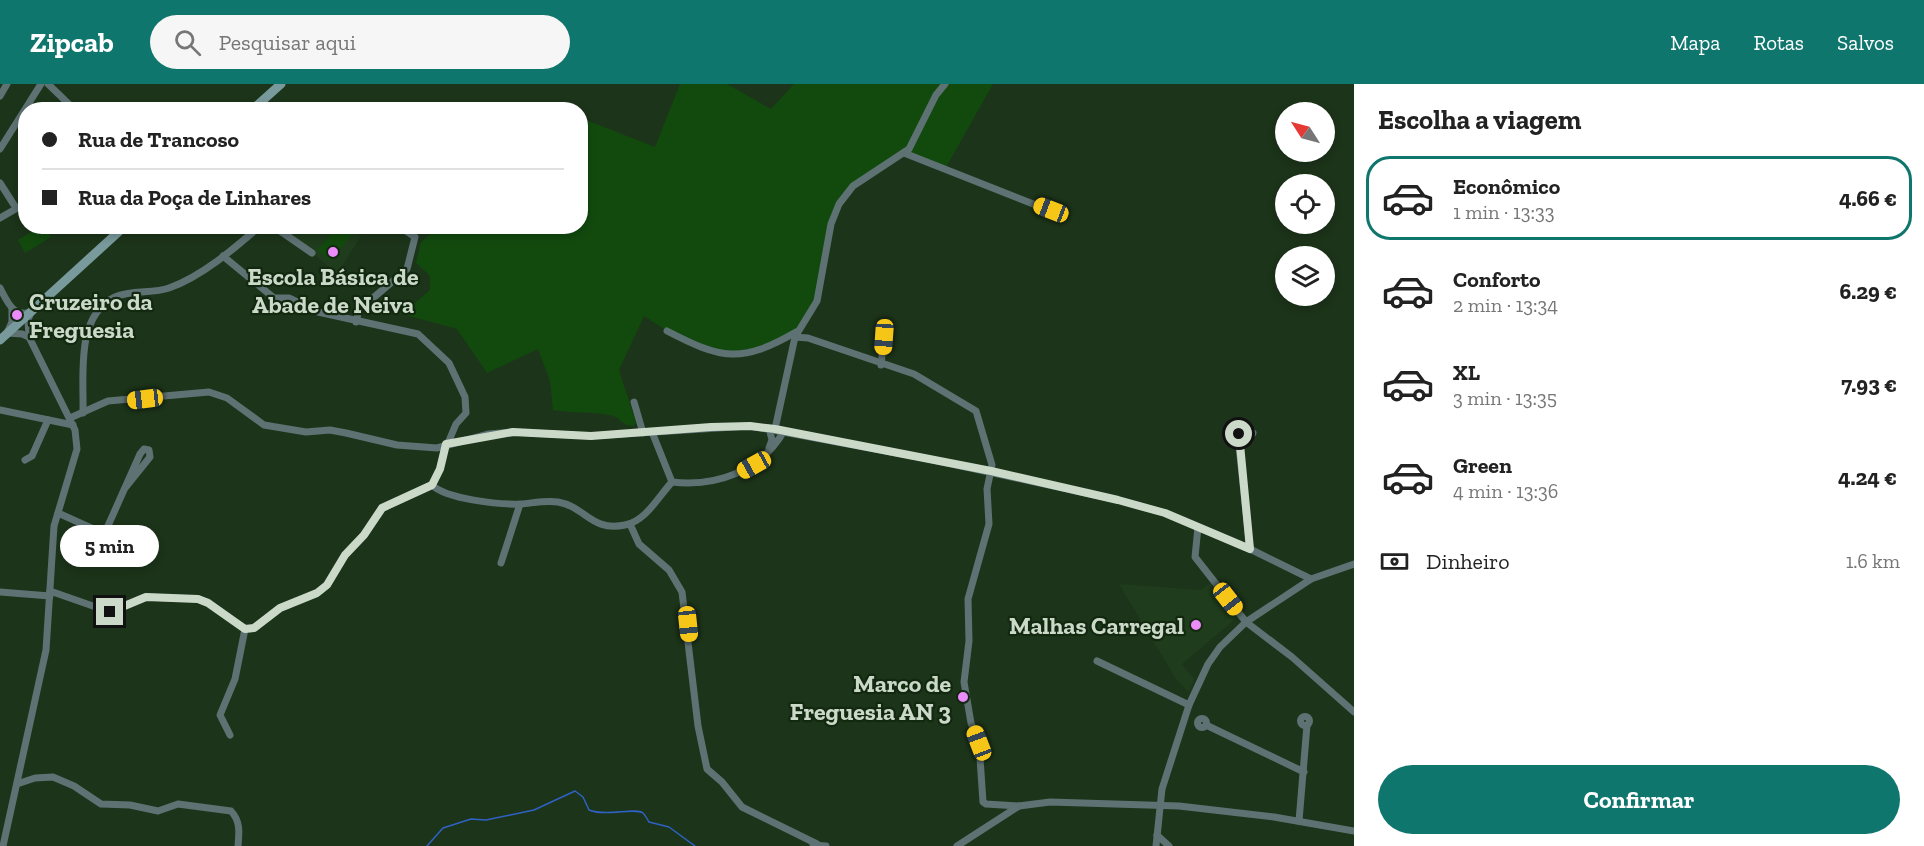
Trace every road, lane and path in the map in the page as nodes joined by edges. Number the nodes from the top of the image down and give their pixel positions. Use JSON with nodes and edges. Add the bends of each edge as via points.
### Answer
{"nodes":[{"id":1,"x":7,"y":84,"type":"edge"},
{"id":2,"x":41,"y":84,"type":"edge"},
{"id":3,"x":48,"y":84,"type":"edge"},
{"id":4,"x":281,"y":84,"type":"edge"},
{"id":5,"x":945,"y":84,"type":"edge"},
{"id":6,"x":0,"y":96,"type":"edge"},
{"id":7,"x":30,"y":102,"type":"edge"},
{"id":8,"x":67,"y":102,"type":"edge"},
{"id":9,"x":261,"y":102,"type":"edge"},
{"id":10,"x":18,"y":120,"type":"edge"},
{"id":11,"x":0,"y":149,"type":"edge"},
{"id":12,"x":904,"y":153,"type":"junction"},
{"id":13,"x":0,"y":183,"type":"edge"},
{"id":14,"x":16,"y":208,"type":"joint"},
{"id":15,"x":1051,"y":210,"type":"dead end"},
{"id":16,"x":0,"y":218,"type":"edge"},
{"id":17,"x":116,"y":234,"type":"edge"},
{"id":18,"x":250,"y":234,"type":"edge"},
{"id":19,"x":285,"y":234,"type":"edge"},
{"id":20,"x":411,"y":234,"type":"edge"},
{"id":21,"x":312,"y":253,"type":"dead end"},
{"id":22,"x":223,"y":256,"type":"junction"},
{"id":23,"x":0,"y":288,"type":"edge"},
{"id":24,"x":12,"y":309,"type":"junction"},
{"id":25,"x":31,"y":312,"type":"junction"},
{"id":26,"x":356,"y":322,"type":"junction"},
{"id":27,"x":667,"y":331,"type":"dead end"},
{"id":28,"x":795,"y":334,"type":"junction"},
{"id":29,"x":4,"y":337,"type":"edge"},
{"id":30,"x":29,"y":337,"type":"junction"},
{"id":31,"x":884,"y":337,"type":"dead end"},
{"id":32,"x":882,"y":365,"type":"junction"},
{"id":33,"x":634,"y":402,"type":"dead end"},
{"id":34,"x":0,"y":410,"type":"edge"},
{"id":35,"x":83,"y":413,"type":"junction"},
{"id":36,"x":48,"y":420,"type":"junction"},
{"id":37,"x":72,"y":422,"type":"junction"},
{"id":38,"x":772,"y":428,"type":"junction"},
{"id":39,"x":784,"y":431,"type":"junction"},
{"id":40,"x":652,"y":432,"type":"junction"},
{"id":41,"x":644,"y":433,"type":"junction"},
{"id":42,"x":1252,"y":433,"type":"dead end"},
{"id":43,"x":447,"y":443,"type":"junction"},
{"id":44,"x":767,"y":452,"type":"junction"},
{"id":45,"x":25,"y":460,"type":"dead end"},
{"id":46,"x":991,"y":471,"type":"junction"},
{"id":47,"x":672,"y":482,"type":"junction"},
{"id":48,"x":432,"y":485,"type":"junction"},
{"id":49,"x":125,"y":488,"type":"junction"},
{"id":50,"x":520,"y":504,"type":"junction"},
{"id":51,"x":58,"y":513,"type":"junction"},
{"id":52,"x":630,"y":524,"type":"junction"},
{"id":53,"x":1198,"y":527,"type":"junction"},
{"id":54,"x":1250,"y":549,"type":"junction"},
{"id":55,"x":501,"y":563,"type":"dead end"},
{"id":56,"x":1354,"y":564,"type":"edge"},
{"id":57,"x":1311,"y":579,"type":"junction"},
{"id":58,"x":0,"y":592,"type":"edge"},
{"id":59,"x":50,"y":593,"type":"junction"},
{"id":60,"x":1246,"y":622,"type":"junction"},
{"id":61,"x":245,"y":629,"type":"junction"},
{"id":62,"x":1097,"y":661,"type":"dead end"},
{"id":63,"x":1189,"y":705,"type":"junction"},
{"id":64,"x":1354,"y":712,"type":"edge"},
{"id":65,"x":1206,"y":725,"type":"dead end"},
{"id":66,"x":1307,"y":725,"type":"dead end"},
{"id":67,"x":230,"y":735,"type":"dead end"},
{"id":68,"x":1304,"y":772,"type":"junction"},
{"id":69,"x":17,"y":784,"type":"junction"},
{"id":70,"x":1019,"y":806,"type":"junction"},
{"id":71,"x":1158,"y":806,"type":"junction"},
{"id":72,"x":1299,"y":821,"type":"junction"},
{"id":73,"x":1354,"y":831,"type":"edge"},
{"id":74,"x":1157,"y":835,"type":"junction"},
{"id":75,"x":814,"y":845,"type":"edge"},
{"id":76,"x":3,"y":846,"type":"edge"},
{"id":77,"x":238,"y":846,"type":"edge"},
{"id":78,"x":826,"y":846,"type":"edge"},
{"id":79,"x":957,"y":846,"type":"edge"},
{"id":80,"x":1156,"y":846,"type":"edge"},
{"id":81,"x":1169,"y":846,"type":"edge"}],
"edges":[{"from":1,"to":6,"type":"street"},
{"from":2,"to":7,"type":"street"},
{"from":3,"to":8,"type":"street"},
{"from":4,"to":9,"type":"main road"},
{"from":5,"to":12,"type":"street"},
{"from":10,"to":11,"type":"street"},
{"from":12,"to":15,"type":"street"},
{"from":12,"to":28,"type":"street","via":[[853,186],[839,204],[829,234],[817,301]]},
{"from":13,"to":14,"type":"street"},
{"from":14,"to":16,"type":"street"},
{"from":17,"to":25,"type":"main road"},
{"from":18,"to":22,"type":"street"},
{"from":19,"to":21,"type":"street"},
{"from":20,"to":26,"type":"street","via":[[415,237],[410,263],[359,310]]},
{"from":22,"to":26,"type":"street","via":[[274,298],[293,299],[318,312]]},
{"from":22,"to":35,"type":"street","via":[[169,288],[123,294],[98,310],[84,351]]},
{"from":23,"to":24,"type":"street"},
{"from":24,"to":25,"type":"street","via":[[21,314]]},
{"from":24,"to":29,"type":"street","via":[[12,322]]},
{"from":25,"to":29,"type":"main road"},
{"from":25,"to":30,"type":"street"},
{"from":26,"to":43,"type":"street","via":[[418,334],[449,363],[467,409]]},
{"from":27,"to":28,"type":"street","via":[[711,352],[731,355],[770,347]]},
{"from":28,"to":32,"type":"street"},
{"from":28,"to":38,"type":"street"},
{"from":29,"to":30,"type":"street"},
{"from":30,"to":37,"type":"street"},
{"from":31,"to":32,"type":"street"},
{"from":32,"to":46,"type":"street","via":[[914,374],[976,411],[992,459]]},
{"from":33,"to":41,"type":"street"},
{"from":34,"to":36,"type":"street"},
{"from":35,"to":37,"type":"street"},
{"from":35,"to":43,"type":"street","via":[[108,401],[209,392],[227,398],[264,425],[306,432],[330,430],[397,445],[437,448]]},
{"from":36,"to":37,"type":"street"},
{"from":36,"to":45,"type":"street","via":[[32,456]]},
{"from":37,"to":51,"type":"street","via":[[77,449]]},
{"from":38,"to":39,"type":"street"},
{"from":38,"to":40,"type":"street","via":[[723,426]]},
{"from":38,"to":44,"type":"street"},
{"from":39,"to":44,"type":"street"},
{"from":39,"to":46,"type":"street"},
{"from":40,"to":41,"type":"street"},
{"from":40,"to":47,"type":"street"},
{"from":41,"to":43,"type":"street","via":[[591,436],[513,432]]},
{"from":42,"to":54,"type":"street","via":[[1243,431],[1238,437]]},
{"from":43,"to":48,"type":"street"},
{"from":44,"to":47,"type":"street","via":[[754,465],[730,477],[684,484]]},
{"from":46,"to":53,"type":"street","via":[[1118,500]]},
{"from":46,"to":70,"type":"street","via":[[987,489],[989,524],[968,599],[965,696],[979,743],[983,802]]},
{"from":47,"to":52,"type":"street","via":[[642,517]]},
{"from":48,"to":50,"type":"street","via":[[449,496]]},
{"from":48,"to":61,"type":"street","via":[[382,508],[345,555],[334,577],[317,593],[280,608],[254,628]]},
{"from":49,"to":49,"type":"street","via":[[140,454],[149,450],[150,457]]},
{"from":49,"to":51,"type":"street","via":[[111,521],[102,530]]},
{"from":50,"to":52,"type":"street","via":[[556,501],[569,504],[604,526]]},
{"from":50,"to":55,"type":"street"},
{"from":51,"to":59,"type":"street","via":[[51,543]]},
{"from":52,"to":75,"type":"street","via":[[639,544],[669,570],[682,592],[707,769],[742,807]]},
{"from":53,"to":54,"type":"street"},
{"from":53,"to":60,"type":"street","via":[[1195,557]]},
{"from":54,"to":57,"type":"street"},
{"from":56,"to":57,"type":"street"},
{"from":57,"to":60,"type":"street"},
{"from":58,"to":59,"type":"street"},
{"from":59,"to":61,"type":"street","via":[[110,612],[146,597],[198,599]]},
{"from":59,"to":69,"type":"street","via":[[46,650]]},
{"from":60,"to":63,"type":"street","via":[[1208,664]]},
{"from":60,"to":64,"type":"street"},
{"from":61,"to":67,"type":"street","via":[[237,672],[220,715]]},
{"from":62,"to":63,"type":"street"},
{"from":63,"to":71,"type":"street"},
{"from":65,"to":68,"type":"street"},
{"from":66,"to":68,"type":"street"},
{"from":68,"to":72,"type":"street"},
{"from":69,"to":76,"type":"street"},
{"from":69,"to":77,"type":"street","via":[[53,777],[100,804],[158,811],[178,804],[231,812],[239,827]]},
{"from":70,"to":71,"type":"street","via":[[1050,802]]},
{"from":70,"to":79,"type":"street"},
{"from":71,"to":72,"type":"street"},
{"from":71,"to":74,"type":"street"},
{"from":72,"to":73,"type":"street"},
{"from":74,"to":80,"type":"street"},
{"from":74,"to":81,"type":"street"},
{"from":75,"to":78,"type":"street"}]}
